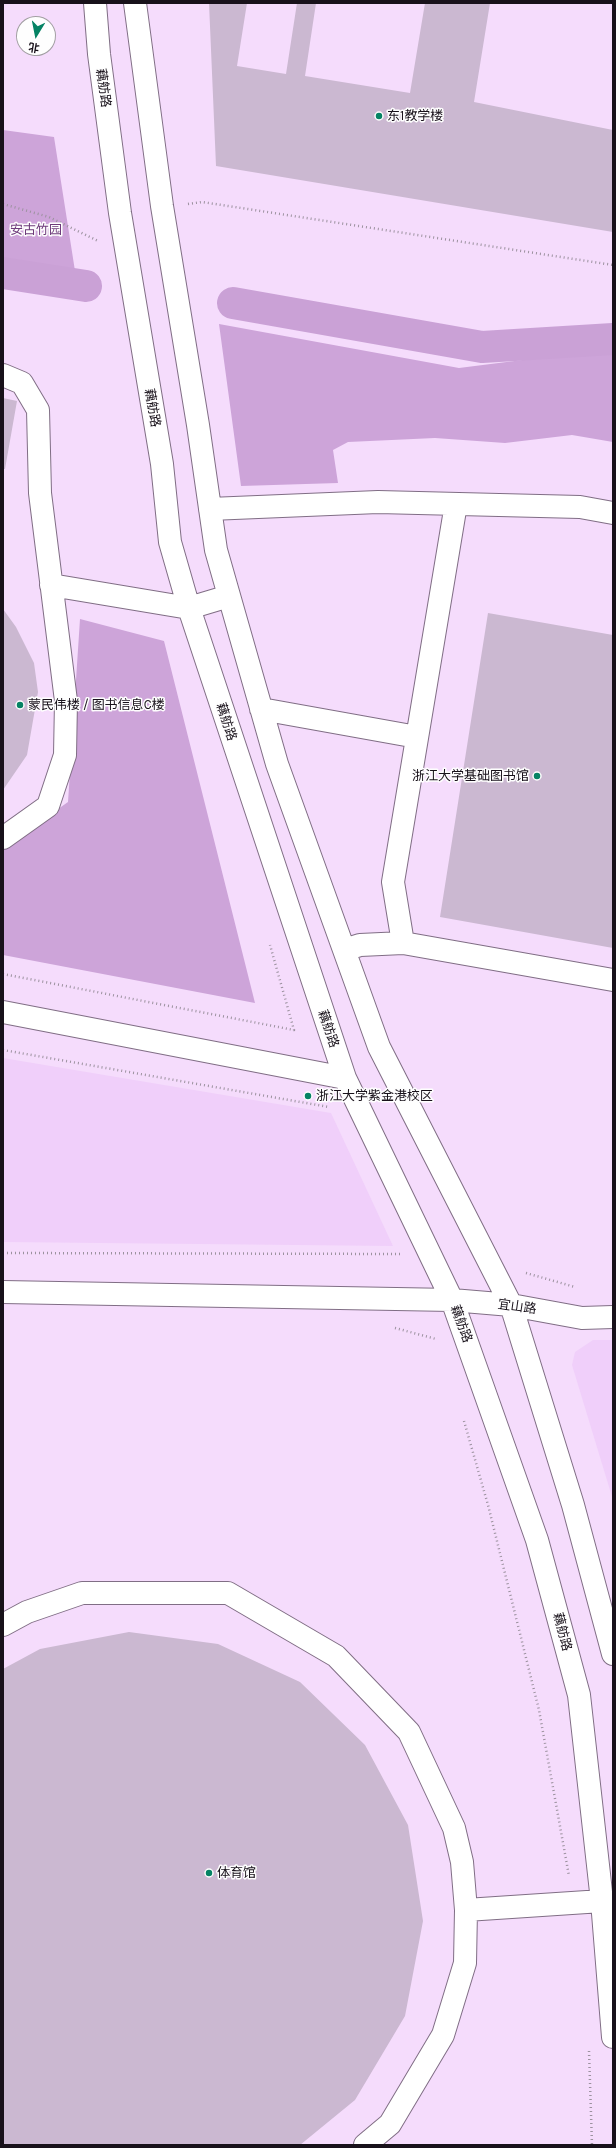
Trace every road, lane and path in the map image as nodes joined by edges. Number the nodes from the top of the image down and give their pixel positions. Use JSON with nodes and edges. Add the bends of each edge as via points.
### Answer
{"nodes":[{"id":1,"x":95,"y":3,"type":"edge"},
{"id":2,"x":135,"y":3,"type":"edge"},
{"id":3,"x":3,"y":204,"type":"edge"},
{"id":4,"x":162,"y":206,"type":"junction"},
{"id":5,"x":102,"y":243,"type":"dead end"},
{"id":6,"x":613,"y":265,"type":"edge"},
{"id":7,"x":3,"y":375,"type":"edge"},
{"id":8,"x":456,"y":504,"type":"junction"},
{"id":9,"x":210,"y":509,"type":"junction"},
{"id":10,"x":613,"y":513,"type":"edge"},
{"id":11,"x":51,"y":585,"type":"junction"},
{"id":12,"x":229,"y":596,"type":"junction"},
{"id":13,"x":189,"y":608,"type":"junction"},
{"id":14,"x":261,"y":709,"type":"junction"},
{"id":15,"x":417,"y":737,"type":"junction"},
{"id":16,"x":3,"y":838,"type":"edge"},
{"id":17,"x":404,"y":943,"type":"junction"},
{"id":18,"x":344,"y":950,"type":"junction"},
{"id":19,"x":3,"y":974,"type":"edge"},
{"id":20,"x":613,"y":980,"type":"edge"},
{"id":21,"x":3,"y":1012,"type":"edge"},
{"id":22,"x":294,"y":1030,"type":"dead end"},
{"id":23,"x":3,"y":1050,"type":"edge"},
{"id":24,"x":345,"y":1078,"type":"junction"},
{"id":25,"x":336,"y":1108,"type":"dead end"},
{"id":26,"x":3,"y":1253,"type":"edge"},
{"id":27,"x":406,"y":1254,"type":"dead end"},
{"id":28,"x":3,"y":1292,"type":"edge"},
{"id":29,"x":452,"y":1300,"type":"junction"},
{"id":30,"x":511,"y":1305,"type":"junction"},
{"id":31,"x":613,"y":1317,"type":"edge"},
{"id":32,"x":388,"y":1327,"type":"dead end"},
{"id":33,"x":438,"y":1344,"type":"dead end"},
{"id":34,"x":462,"y":1414,"type":"dead end"},
{"id":35,"x":3,"y":1625,"type":"edge"},
{"id":36,"x":613,"y":1654,"type":"edge"},
{"id":37,"x":602,"y":1901,"type":"junction"},
{"id":38,"x":574,"y":1903,"type":"junction"},
{"id":39,"x":466,"y":1910,"type":"junction"},
{"id":40,"x":613,"y":2037,"type":"edge"},
{"id":41,"x":589,"y":2050,"type":"dead end"},
{"id":42,"x":365,"y":2145,"type":"edge"},
{"id":43,"x":592,"y":2145,"type":"edge"}],
"edges":[{"from":1,"to":13,"type":"street","name":"藕舫路","via":[[99,54],[120,213],[162,464],[170,542]]},
{"from":2,"to":4,"type":"street"},
{"from":3,"to":5,"type":"path","via":[[49,217]]},
{"from":4,"to":6,"type":"path","via":[[202,202]]},
{"from":4,"to":9,"type":"street"},
{"from":7,"to":11,"type":"street","via":[[22,383],[38,410],[40,493]]},
{"from":8,"to":9,"type":"street","via":[[378,502]]},
{"from":8,"to":10,"type":"street","via":[[580,507]]},
{"from":8,"to":15,"type":"street"},
{"from":9,"to":12,"type":"street","via":[[216,550]]},
{"from":11,"to":13,"type":"street"},
{"from":11,"to":16,"type":"street","via":[[66,701],[65,755],[48,806]]},
{"from":12,"to":13,"type":"street"},
{"from":12,"to":14,"type":"street"},
{"from":13,"to":24,"type":"street","name":"藕舫路"},
{"from":14,"to":15,"type":"street"},
{"from":14,"to":18,"type":"street","via":[[277,764]]},
{"from":15,"to":17,"type":"street","via":[[393,882]]},
{"from":17,"to":18,"type":"street","via":[[360,945]]},
{"from":17,"to":20,"type":"street"},
{"from":18,"to":30,"type":"street","via":[[379,1047]]},
{"from":19,"to":22,"type":"path"},
{"from":21,"to":24,"type":"street"},
{"from":23,"to":25,"type":"path"},
{"from":24,"to":29,"type":"street","name":"藕舫路"},
{"from":26,"to":27,"type":"path"},
{"from":28,"to":29,"type":"street","name":"宜山路"},
{"from":29,"to":30,"type":"street","name":"宜山路"},
{"from":29,"to":37,"type":"street","name":"藕舫路","via":[[537,1540],[579,1695]]},
{"from":30,"to":31,"type":"street","name":"宜山路","via":[[582,1318]]},
{"from":30,"to":36,"type":"street","via":[[574,1505]]},
{"from":32,"to":33,"type":"path","via":[[435,1338]]},
{"from":34,"to":38,"type":"path","via":[[540,1710]]},
{"from":35,"to":39,"type":"street","via":[[27,1612],[82,1593],[228,1593],[336,1656],[409,1732],[454,1828],[462,1862]]},
{"from":37,"to":38,"type":"street"},
{"from":37,"to":40,"type":"street","name":"藕舫路"},
{"from":38,"to":39,"type":"street"},
{"from":39,"to":42,"type":"street","via":[[465,1963],[444,2035],[390,2124]]},
{"from":41,"to":43,"type":"path"}]}
